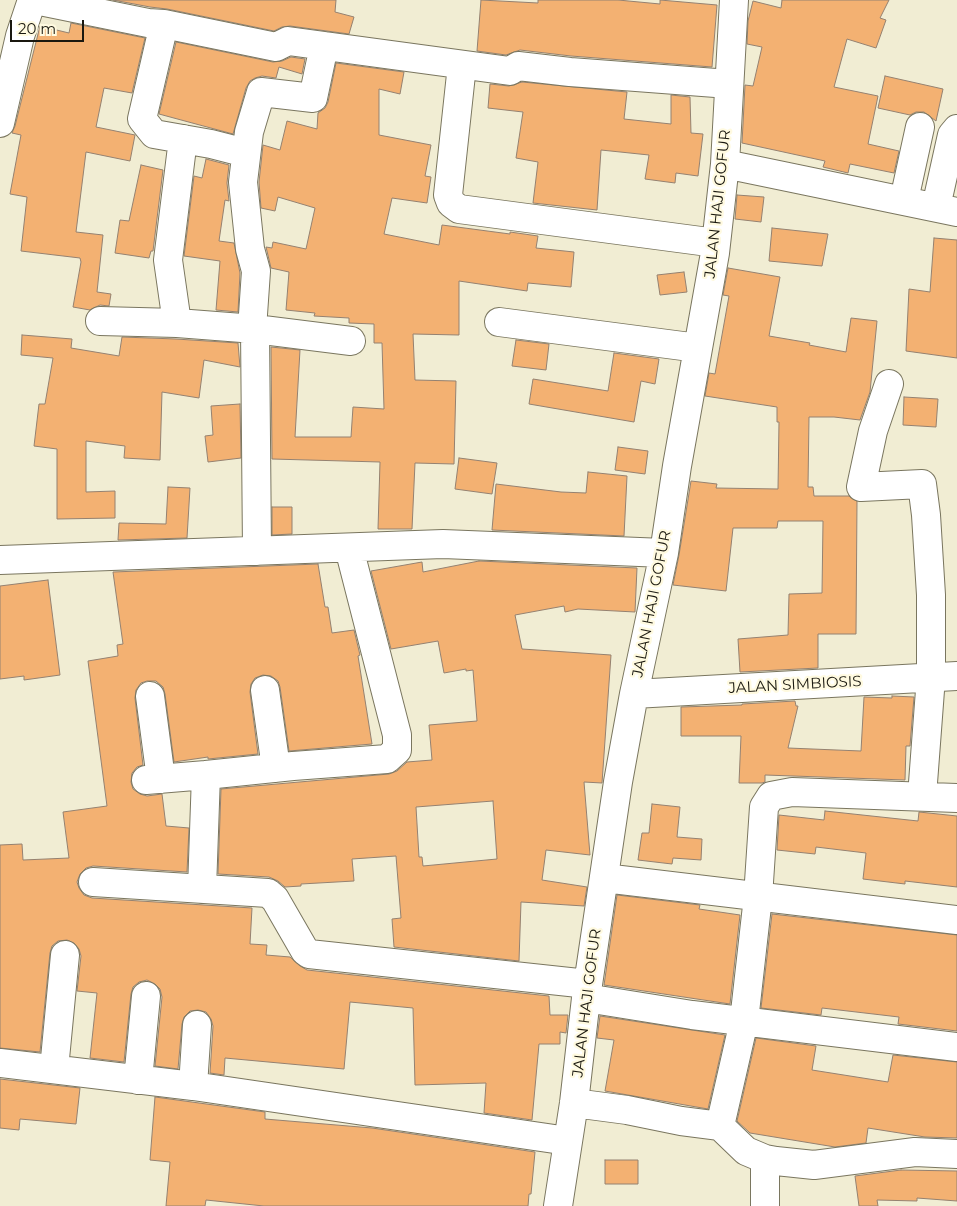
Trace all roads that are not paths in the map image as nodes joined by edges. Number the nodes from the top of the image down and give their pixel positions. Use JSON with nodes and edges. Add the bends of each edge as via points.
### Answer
{"nodes":[{"id":1,"x":32,"y":0,"type":"edge"},
{"id":2,"x":35,"y":0,"type":"edge"},
{"id":3,"x":734,"y":0,"type":"edge"},
{"id":4,"x":164,"y":24,"type":"junction"},
{"id":5,"x":324,"y":46,"type":"junction"},
{"id":6,"x":462,"y":65,"type":"junction"},
{"id":7,"x":729,"y":84,"type":"junction"},
{"id":8,"x":1,"y":113,"type":"edge"},
{"id":9,"x":920,"y":127,"type":"dead end"},
{"id":10,"x":957,"y":129,"type":"edge"},
{"id":11,"x":183,"y":139,"type":"junction"},
{"id":12,"x":246,"y":153,"type":"junction"},
{"id":13,"x":725,"y":164,"type":"junction"},
{"id":14,"x":904,"y":200,"type":"junction"},
{"id":15,"x":947,"y":210,"type":"edge"},
{"id":16,"x":716,"y":243,"type":"junction"},
{"id":17,"x":100,"y":321,"type":"dead end"},
{"id":18,"x":499,"y":322,"type":"dead end"},
{"id":19,"x":177,"y":323,"type":"junction"},
{"id":20,"x":254,"y":329,"type":"junction"},
{"id":21,"x":350,"y":341,"type":"dead end"},
{"id":22,"x":698,"y":348,"type":"junction"},
{"id":23,"x":889,"y":384,"type":"dead end"},
{"id":24,"x":349,"y":548,"type":"junction"},
{"id":25,"x":257,"y":552,"type":"junction"},
{"id":26,"x":664,"y":553,"type":"junction"},
{"id":27,"x":0,"y":560,"type":"edge"},
{"id":28,"x":944,"y":676,"type":"edge"},
{"id":29,"x":264,"y":690,"type":"dead end"},
{"id":30,"x":634,"y":694,"type":"junction"},
{"id":31,"x":150,"y":696,"type":"dead end"},
{"id":32,"x":276,"y":768,"type":"junction"},
{"id":33,"x":206,"y":775,"type":"junction"},
{"id":34,"x":922,"y":796,"type":"junction"},
{"id":35,"x":957,"y":798,"type":"edge"},
{"id":36,"x":604,"y":878,"type":"junction"},
{"id":37,"x":92,"y":882,"type":"dead end"},
{"id":38,"x":202,"y":889,"type":"junction"},
{"id":39,"x":758,"y":897,"type":"junction"},
{"id":40,"x":957,"y":920,"type":"edge"},
{"id":41,"x":65,"y":955,"type":"dead end"},
{"id":42,"x":587,"y":991,"type":"junction"},
{"id":43,"x":146,"y":996,"type":"dead end"},
{"id":44,"x":744,"y":1021,"type":"junction"},
{"id":45,"x":197,"y":1025,"type":"dead end"},
{"id":46,"x":957,"y":1047,"type":"edge"},
{"id":47,"x":0,"y":1063,"type":"edge"},
{"id":48,"x":54,"y":1070,"type":"junction"},
{"id":49,"x":138,"y":1080,"type":"junction"},
{"id":50,"x":193,"y":1086,"type":"junction"},
{"id":51,"x":574,"y":1103,"type":"junction"},
{"id":52,"x":720,"y":1126,"type":"junction"},
{"id":53,"x":568,"y":1140,"type":"junction"},
{"id":54,"x":957,"y":1154,"type":"edge"},
{"id":55,"x":771,"y":1160,"type":"junction"},
{"id":56,"x":558,"y":1206,"type":"edge"},
{"id":57,"x":766,"y":1206,"type":"edge"}],
"edges":[{"from":1,"to":8,"type":"street"},
{"from":2,"to":4,"type":"street"},
{"from":3,"to":7,"type":"street","name":"JALAN HAJI GOFUR"},
{"from":4,"to":5,"type":"street","via":[[276,47],[288,41]]},
{"from":4,"to":11,"type":"street","via":[[142,119],[154,134]]},
{"from":5,"to":6,"type":"street"},
{"from":5,"to":12,"type":"street","via":[[313,98],[261,92]]},
{"from":6,"to":7,"type":"street","via":[[510,71],[518,66]]},
{"from":6,"to":16,"type":"street","via":[[448,195],[451,203],[459,209]]},
{"from":7,"to":13,"type":"street","name":"JALAN HAJI GOFUR"},
{"from":9,"to":14,"type":"street"},
{"from":10,"to":15,"type":"street","via":[[952,135]]},
{"from":11,"to":12,"type":"street"},
{"from":11,"to":19,"type":"street","via":[[168,260]]},
{"from":12,"to":20,"type":"street","via":[[243,182],[250,249],[256,271]]},
{"from":13,"to":14,"type":"street"},
{"from":13,"to":16,"type":"street","name":"JALAN HAJI GOFUR"},
{"from":14,"to":15,"type":"street"},
{"from":16,"to":22,"type":"street","name":"JALAN HAJI GOFUR"},
{"from":17,"to":19,"type":"street"},
{"from":18,"to":22,"type":"street"},
{"from":19,"to":20,"type":"street"},
{"from":20,"to":21,"type":"street"},
{"from":20,"to":25,"type":"street"},
{"from":22,"to":26,"type":"street","name":"JALAN HAJI GOFUR"},
{"from":23,"to":28,"type":"street","via":[[873,431],[861,487],[922,484],[932,595]]},
{"from":24,"to":25,"type":"street"},
{"from":24,"to":26,"type":"street","via":[[443,544]]},
{"from":24,"to":32,"type":"street","via":[[397,735],[397,750],[388,758]]},
{"from":25,"to":27,"type":"street"},
{"from":26,"to":30,"type":"street","name":"JALAN HAJI GOFUR"},
{"from":28,"to":30,"type":"street","name":"JALAN SIMBIOSIS"},
{"from":28,"to":34,"type":"street"},
{"from":29,"to":32,"type":"street"},
{"from":30,"to":36,"type":"street","name":"JALAN HAJI GOFUR"},
{"from":31,"to":33,"type":"street","via":[[154,780]]},
{"from":32,"to":33,"type":"street"},
{"from":33,"to":38,"type":"street"},
{"from":34,"to":35,"type":"street"},
{"from":34,"to":39,"type":"street","via":[[792,792],[772,796],[764,807]]},
{"from":36,"to":39,"type":"street"},
{"from":36,"to":42,"type":"street","name":"JALAN HAJI GOFUR"},
{"from":37,"to":38,"type":"street"},
{"from":38,"to":42,"type":"street","via":[[268,893],[309,954]]},
{"from":39,"to":40,"type":"street"},
{"from":39,"to":44,"type":"street"},
{"from":41,"to":48,"type":"street"},
{"from":42,"to":44,"type":"street","via":[[692,1015]]},
{"from":42,"to":51,"type":"street","name":"JALAN HAJI GOFUR"},
{"from":43,"to":49,"type":"street"},
{"from":44,"to":46,"type":"street"},
{"from":44,"to":52,"type":"street"},
{"from":45,"to":50,"type":"street"},
{"from":47,"to":48,"type":"street"},
{"from":48,"to":49,"type":"street"},
{"from":49,"to":50,"type":"street"},
{"from":50,"to":53,"type":"street"},
{"from":51,"to":52,"type":"street"},
{"from":51,"to":53,"type":"street","name":"JALAN HAJI GOFUR"},
{"from":52,"to":55,"type":"street","via":[[746,1151]]},
{"from":53,"to":56,"type":"street","name":"JALAN HAJI GOFUR"},
{"from":54,"to":55,"type":"street","via":[[915,1152],[814,1165]]},
{"from":55,"to":57,"type":"street"}]}
